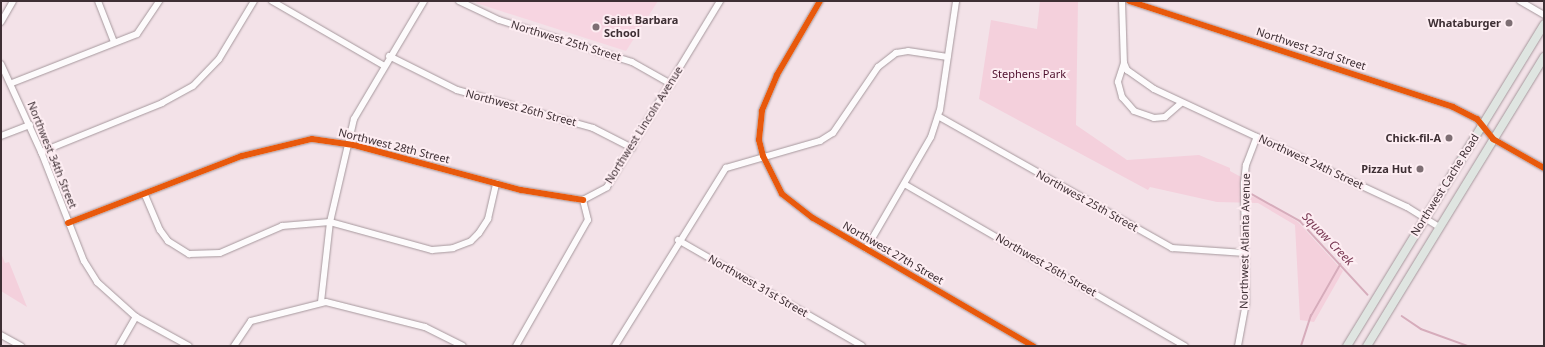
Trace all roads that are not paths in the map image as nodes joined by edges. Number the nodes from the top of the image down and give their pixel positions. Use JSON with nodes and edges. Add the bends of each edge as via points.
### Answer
{"nodes":[{"id":1,"x":13,"y":1,"type":"edge"},
{"id":2,"x":98,"y":1,"type":"edge"},
{"id":3,"x":159,"y":1,"type":"edge"},
{"id":4,"x":254,"y":1,"type":"edge"},
{"id":5,"x":272,"y":1,"type":"edge"},
{"id":6,"x":424,"y":1,"type":"edge"},
{"id":7,"x":459,"y":1,"type":"edge"},
{"id":8,"x":720,"y":1,"type":"edge"},
{"id":9,"x":820,"y":1,"type":"edge"},
{"id":10,"x":956,"y":1,"type":"edge"},
{"id":11,"x":1122,"y":1,"type":"edge"},
{"id":12,"x":1129,"y":1,"type":"edge"},
{"id":13,"x":1520,"y":1,"type":"edge"},
{"id":14,"x":1544,"y":15,"type":"edge"},
{"id":15,"x":1,"y":22,"type":"edge"},
{"id":16,"x":1544,"y":25,"type":"edge"},
{"id":17,"x":114,"y":42,"type":"junction"},
{"id":18,"x":389,"y":56,"type":"junction"},
{"id":19,"x":948,"y":57,"type":"junction"},
{"id":20,"x":1544,"y":57,"type":"edge"},
{"id":21,"x":1,"y":64,"type":"edge"},
{"id":22,"x":1124,"y":64,"type":"junction"},
{"id":23,"x":383,"y":65,"type":"junction"},
{"id":24,"x":12,"y":83,"type":"junction"},
{"id":25,"x":671,"y":84,"type":"junction"},
{"id":26,"x":1181,"y":103,"type":"junction"},
{"id":27,"x":938,"y":116,"type":"junction"},
{"id":28,"x":1484,"y":124,"type":"junction"},
{"id":29,"x":30,"y":125,"type":"junction"},
{"id":30,"x":1,"y":136,"type":"edge"},
{"id":31,"x":1257,"y":137,"type":"junction"},
{"id":32,"x":1493,"y":139,"type":"junction"},
{"id":33,"x":346,"y":143,"type":"junction"},
{"id":34,"x":632,"y":148,"type":"junction"},
{"id":35,"x":41,"y":152,"type":"junction"},
{"id":36,"x":763,"y":156,"type":"junction"},
{"id":37,"x":1544,"y":168,"type":"edge"},
{"id":38,"x":496,"y":183,"type":"junction"},
{"id":39,"x":906,"y":185,"type":"junction"},
{"id":40,"x":145,"y":195,"type":"junction"},
{"id":41,"x":582,"y":200,"type":"junction"},
{"id":42,"x":1425,"y":217,"type":"junction"},
{"id":43,"x":330,"y":222,"type":"junction"},
{"id":44,"x":68,"y":223,"type":"junction"},
{"id":45,"x":1438,"y":226,"type":"junction"},
{"id":46,"x":678,"y":240,"type":"junction"},
{"id":47,"x":866,"y":249,"type":"junction"},
{"id":48,"x":1245,"y":253,"type":"junction"},
{"id":49,"x":321,"y":302,"type":"junction"},
{"id":50,"x":136,"y":317,"type":"junction"},
{"id":51,"x":1,"y":335,"type":"edge"},
{"id":52,"x":21,"y":346,"type":"edge"},
{"id":53,"x":119,"y":346,"type":"edge"},
{"id":54,"x":189,"y":346,"type":"edge"},
{"id":55,"x":234,"y":346,"type":"edge"},
{"id":56,"x":463,"y":346,"type":"edge"},
{"id":57,"x":516,"y":346,"type":"edge"},
{"id":58,"x":615,"y":346,"type":"edge"},
{"id":59,"x":862,"y":346,"type":"edge"},
{"id":60,"x":1033,"y":346,"type":"edge"},
{"id":61,"x":1185,"y":346,"type":"edge"},
{"id":62,"x":1238,"y":346,"type":"edge"},
{"id":63,"x":1347,"y":346,"type":"edge"},
{"id":64,"x":1367,"y":346,"type":"edge"}],
"edges":[{"from":1,"to":15,"type":"street"},
{"from":2,"to":17,"type":"street"},
{"from":3,"to":17,"type":"street","via":[[137,34]]},
{"from":4,"to":35,"type":"street","via":[[219,59],[193,86],[162,103]]},
{"from":5,"to":23,"type":"street"},
{"from":6,"to":18,"type":"street"},
{"from":7,"to":25,"type":"street","name":"Northwest 25th Street","via":[[499,20],[632,62]]},
{"from":8,"to":25,"type":"street","name":"Northwest Lincoln Avenue"},
{"from":9,"to":36,"type":"street","name":"Northwest 27th Street","via":[[768,92],[759,140]]},
{"from":10,"to":19,"type":"street"},
{"from":11,"to":22,"type":"street"},
{"from":12,"to":28,"type":"street","name":"Northwest 23rd Street","via":[[1453,107]]},
{"from":13,"to":14,"type":"street"},
{"from":16,"to":28,"type":"main road","name":"Northwest Cache Road"},
{"from":17,"to":24,"type":"street"},
{"from":18,"to":23,"type":"street"},
{"from":18,"to":34,"type":"street","name":"Northwest 26th Street","via":[[457,90],[593,128]]},
{"from":19,"to":27,"type":"street"},
{"from":19,"to":36,"type":"street","via":[[908,51],[887,58],[833,133],[820,140]]},
{"from":20,"to":32,"type":"main road","name":"Northwest Cache Road"},
{"from":21,"to":24,"type":"street","name":"Northwest 34th Street"},
{"from":22,"to":26,"type":"street","name":"Northwest 24th Street","via":[[1134,76]]},
{"from":22,"to":26,"type":"street","via":[[1118,82],[1122,97],[1134,111],[1165,117]]},
{"from":23,"to":33,"type":"street","via":[[354,118]]},
{"from":24,"to":29,"type":"street","name":"Northwest 34th Street"},
{"from":25,"to":34,"type":"street","name":"Northwest Lincoln Avenue"},
{"from":26,"to":31,"type":"street","name":"Northwest 24th Street"},
{"from":27,"to":39,"type":"street"},
{"from":27,"to":48,"type":"street","name":"Northwest 25th Street","via":[[1172,248]]},
{"from":28,"to":32,"type":"street"},
{"from":28,"to":42,"type":"main road","name":"Northwest Cache Road"},
{"from":29,"to":30,"type":"street"},
{"from":29,"to":35,"type":"street","name":"Northwest 34th Street"},
{"from":31,"to":42,"type":"street","name":"Northwest 24th Street"},
{"from":31,"to":48,"type":"street","name":"Northwest Atlanta Avenue","via":[[1246,165]]},
{"from":32,"to":37,"type":"street"},
{"from":32,"to":45,"type":"main road","name":"Northwest Cache Road"},
{"from":33,"to":38,"type":"street","name":"Northwest 28th Street"},
{"from":33,"to":40,"type":"street","name":"Northwest 28th Street","via":[[312,139],[242,156]]},
{"from":33,"to":43,"type":"street"},
{"from":34,"to":41,"type":"street","name":"Northwest Lincoln Avenue","via":[[607,187]]},
{"from":35,"to":44,"type":"street","name":"Northwest 34th Street"},
{"from":36,"to":46,"type":"street","via":[[726,168]]},
{"from":36,"to":47,"type":"street","name":"Northwest 27th Street","via":[[782,194],[813,218]]},
{"from":38,"to":41,"type":"street","name":"Northwest 28th Street"},
{"from":38,"to":43,"type":"street","via":[[488,219],[479,233],[471,241],[453,248],[432,250]]},
{"from":39,"to":47,"type":"street"},
{"from":39,"to":61,"type":"street","name":"Northwest 26th Street"},
{"from":40,"to":43,"type":"street","via":[[160,230],[168,241],[190,254],[220,253],[282,226]]},
{"from":40,"to":44,"type":"street","name":"Northwest 28th Street"},
{"from":41,"to":57,"type":"street","via":[[588,220]]},
{"from":42,"to":45,"type":"street","name":"Northwest 24th Street"},
{"from":42,"to":63,"type":"main road","name":"Northwest Cache Road"},
{"from":43,"to":49,"type":"street"},
{"from":44,"to":50,"type":"street","name":"Northwest 34th Street","via":[[97,282]]},
{"from":45,"to":64,"type":"main road","name":"Northwest Cache Road"},
{"from":46,"to":58,"type":"street"},
{"from":46,"to":59,"type":"street","name":"Northwest 31st Street"},
{"from":47,"to":60,"type":"street","name":"Northwest 27th Street"},
{"from":48,"to":62,"type":"street","name":"Northwest Atlanta Avenue","via":[[1246,303]]},
{"from":49,"to":55,"type":"street","via":[[251,321]]},
{"from":49,"to":56,"type":"street","via":[[425,327]]},
{"from":50,"to":53,"type":"street"},
{"from":50,"to":54,"type":"street","name":"Northwest 34th Street"},
{"from":51,"to":52,"type":"street"}]}
